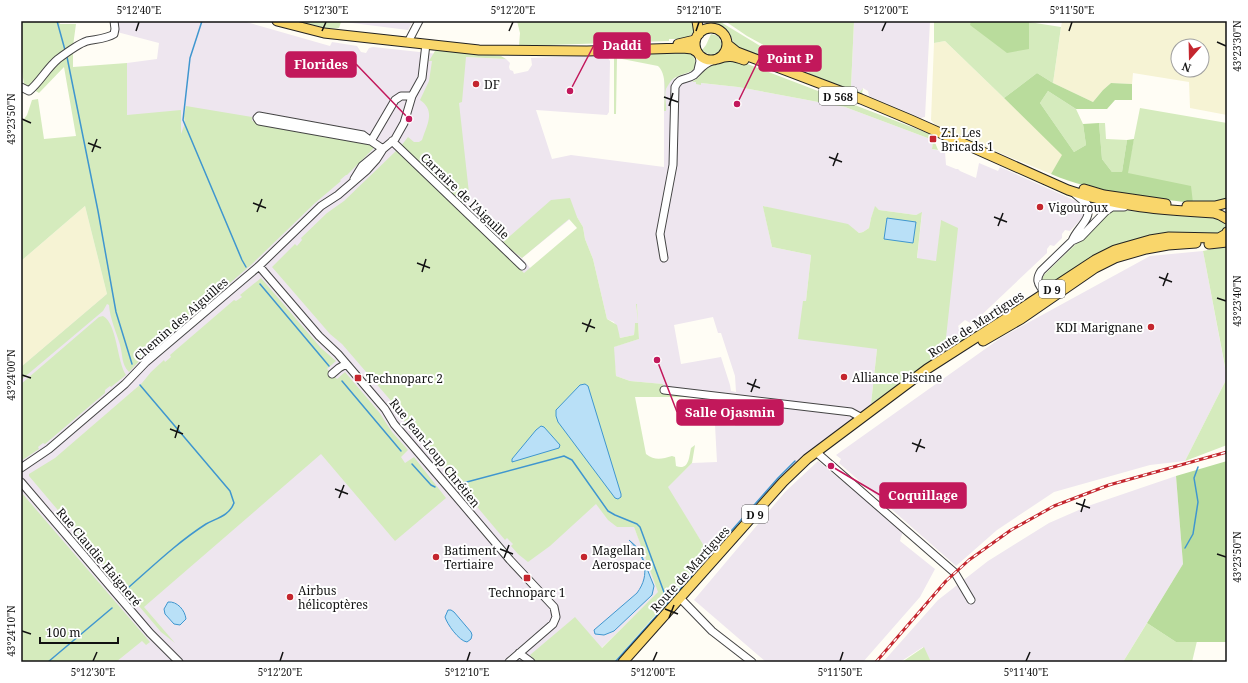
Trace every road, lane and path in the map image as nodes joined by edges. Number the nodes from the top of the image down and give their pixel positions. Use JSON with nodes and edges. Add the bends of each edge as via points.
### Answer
{"nodes":[{"id":1,"x":114,"y":21,"type":"edge"},
{"id":2,"x":277,"y":21,"type":"edge"},
{"id":3,"x":420,"y":21,"type":"edge"},
{"id":4,"x":697,"y":21,"type":"edge"},
{"id":5,"x":705,"y":21,"type":"edge"},
{"id":6,"x":715,"y":29,"type":"junction"},
{"id":7,"x":697,"y":37,"type":"junction"},
{"id":8,"x":408,"y":42,"type":"junction"},
{"id":9,"x":426,"y":44,"type":"junction"},
{"id":10,"x":727,"y":44,"type":"junction"},
{"id":11,"x":563,"y":50,"type":"junction"},
{"id":12,"x":698,"y":54,"type":"junction"},
{"id":13,"x":715,"y":60,"type":"junction"},
{"id":14,"x":698,"y":70,"type":"junction"},
{"id":15,"x":22,"y":88,"type":"edge"},
{"id":16,"x":412,"y":96,"type":"junction"},
{"id":17,"x":927,"y":128,"type":"junction"},
{"id":18,"x":371,"y":141,"type":"junction"},
{"id":19,"x":392,"y":142,"type":"junction"},
{"id":20,"x":383,"y":149,"type":"junction"},
{"id":21,"x":998,"y":159,"type":"junction"},
{"id":22,"x":1068,"y":190,"type":"junction"},
{"id":23,"x":1227,"y":203,"type":"edge"},
{"id":24,"x":1140,"y":208,"type":"junction"},
{"id":25,"x":1227,"y":219,"type":"edge"},
{"id":26,"x":1227,"y":232,"type":"edge"},
{"id":27,"x":1072,"y":241,"type":"junction"},
{"id":28,"x":1227,"y":242,"type":"edge"},
{"id":29,"x":664,"y":258,"type":"dead end"},
{"id":30,"x":259,"y":266,"type":"junction"},
{"id":31,"x":522,"y":266,"type":"dead end"},
{"id":32,"x":1045,"y":294,"type":"junction"},
{"id":33,"x":1040,"y":306,"type":"junction"},
{"id":34,"x":346,"y":364,"type":"junction"},
{"id":35,"x":332,"y":374,"type":"dead end"},
{"id":36,"x":664,"y":390,"type":"dead end"},
{"id":37,"x":896,"y":394,"type":"junction"},
{"id":38,"x":862,"y":418,"type":"junction"},
{"id":39,"x":816,"y":452,"type":"junction"},
{"id":40,"x":21,"y":468,"type":"edge"},
{"id":41,"x":21,"y":482,"type":"edge"},
{"id":42,"x":680,"y":598,"type":"junction"},
{"id":43,"x":971,"y":600,"type":"dead end"},
{"id":44,"x":519,"y":653,"type":"junction"},
{"id":45,"x":179,"y":662,"type":"edge"},
{"id":46,"x":509,"y":662,"type":"edge"},
{"id":47,"x":525,"y":662,"type":"edge"},
{"id":48,"x":531,"y":662,"type":"edge"},
{"id":49,"x":622,"y":662,"type":"edge"},
{"id":50,"x":752,"y":662,"type":"edge"}],
"edges":[{"from":1,"to":15,"type":"street","via":[[114,34],[77,47],[58,59],[29,91]]},
{"from":2,"to":8,"type":"main road","via":[[324,32]]},
{"from":3,"to":8,"type":"street"},
{"from":4,"to":7,"type":"main road"},
{"from":5,"to":6,"type":"main road"},
{"from":6,"to":7,"type":"main road","via":[[705,29]]},
{"from":6,"to":10,"type":"main road","via":[[724,35]]},
{"from":7,"to":11,"type":"main road","via":[[680,44]]},
{"from":7,"to":12,"type":"main road","via":[[694,45]]},
{"from":8,"to":9,"type":"main road"},
{"from":9,"to":11,"type":"main road","via":[[479,50]]},
{"from":9,"to":16,"type":"street","via":[[422,78]]},
{"from":10,"to":13,"type":"main road","via":[[726,51]]},
{"from":10,"to":17,"type":"main road","number":"D 568","via":[[737,52],[861,99]]},
{"from":11,"to":12,"type":"main road","via":[[683,48],[692,49]]},
{"from":12,"to":13,"type":"main road","via":[[706,60]]},
{"from":12,"to":14,"type":"street"},
{"from":13,"to":14,"type":"street"},
{"from":13,"to":17,"type":"main road","number":"D 568","via":[[726,56],[738,57]]},
{"from":14,"to":29,"type":"street","via":[[691,77],[679,81],[674,90],[673,165],[660,234]]},
{"from":16,"to":18,"type":"street","via":[[401,96],[395,100]]},
{"from":16,"to":19,"type":"street","via":[[404,123]]},
{"from":17,"to":21,"type":"main road","number":"D 568"},
{"from":18,"to":18,"type":"street","via":[[363,135],[260,116],[257,118],[259,121]]},
{"from":18,"to":20,"type":"street"},
{"from":19,"to":20,"type":"street"},
{"from":19,"to":31,"type":"street","name":"Carraire de l'Aiguille"},
{"from":20,"to":30,"type":"street","name":"Chemin des Aiguilles","via":[[373,165],[321,206]]},
{"from":21,"to":22,"type":"main road","number":"D 568"},
{"from":21,"to":23,"type":"main road","number":"D 568","via":[[1050,179],[1104,194],[1163,204],[1215,206]]},
{"from":22,"to":24,"type":"main road","number":"D 568"},
{"from":22,"to":27,"type":"street","via":[[1084,201],[1089,210],[1088,217]]},
{"from":24,"to":25,"type":"main road","number":"D 568","via":[[1214,213]]},
{"from":24,"to":27,"type":"street","via":[[1112,207],[1081,236]]},
{"from":26,"to":32,"type":"main road","name":"Route de Martigues","number":"D 9","via":[[1219,238],[1169,237],[1115,250],[1095,260]]},
{"from":27,"to":32,"type":"street","via":[[1039,275],[1038,282]]},
{"from":28,"to":33,"type":"main road","name":"Route de Martigues","number":"D 9","via":[[1168,244],[1115,258],[1095,268]]},
{"from":30,"to":34,"type":"street","name":"Rue Jean-Loup Chrétien"},
{"from":30,"to":40,"type":"street","name":"Chemin des Aiguilles","via":[[49,449]]},
{"from":32,"to":33,"type":"street"},
{"from":32,"to":37,"type":"main road","name":"Route de Martigues","number":"D 9","via":[[927,369]]},
{"from":33,"to":37,"type":"main road","name":"Route de Martigues","number":"D 9","via":[[1021,320],[949,360]]},
{"from":34,"to":35,"type":"street"},
{"from":34,"to":44,"type":"street","name":"Rue Jean-Loup Chrétien","via":[[510,560],[554,607],[554,622]]},
{"from":36,"to":38,"type":"street","via":[[851,412]]},
{"from":37,"to":38,"type":"main road","name":"Route de Martigues","number":"D 9"},
{"from":38,"to":39,"type":"main road","name":"Route de Martigues","number":"D 9"},
{"from":39,"to":42,"type":"main road","name":"Route de Martigues","number":"D 9","via":[[783,482]]},
{"from":39,"to":43,"type":"street","via":[[955,573]]},
{"from":41,"to":45,"type":"street","name":"Rue Claudie Haigneré","via":[[150,633]]},
{"from":42,"to":49,"type":"main road","name":"Route de Martigues","number":"D 9"},
{"from":42,"to":50,"type":"street","via":[[712,631]]},
{"from":44,"to":46,"type":"street","name":"Rue Jean-Loup Chrétien"},
{"from":44,"to":47,"type":"street"},
{"from":44,"to":48,"type":"street"}]}
